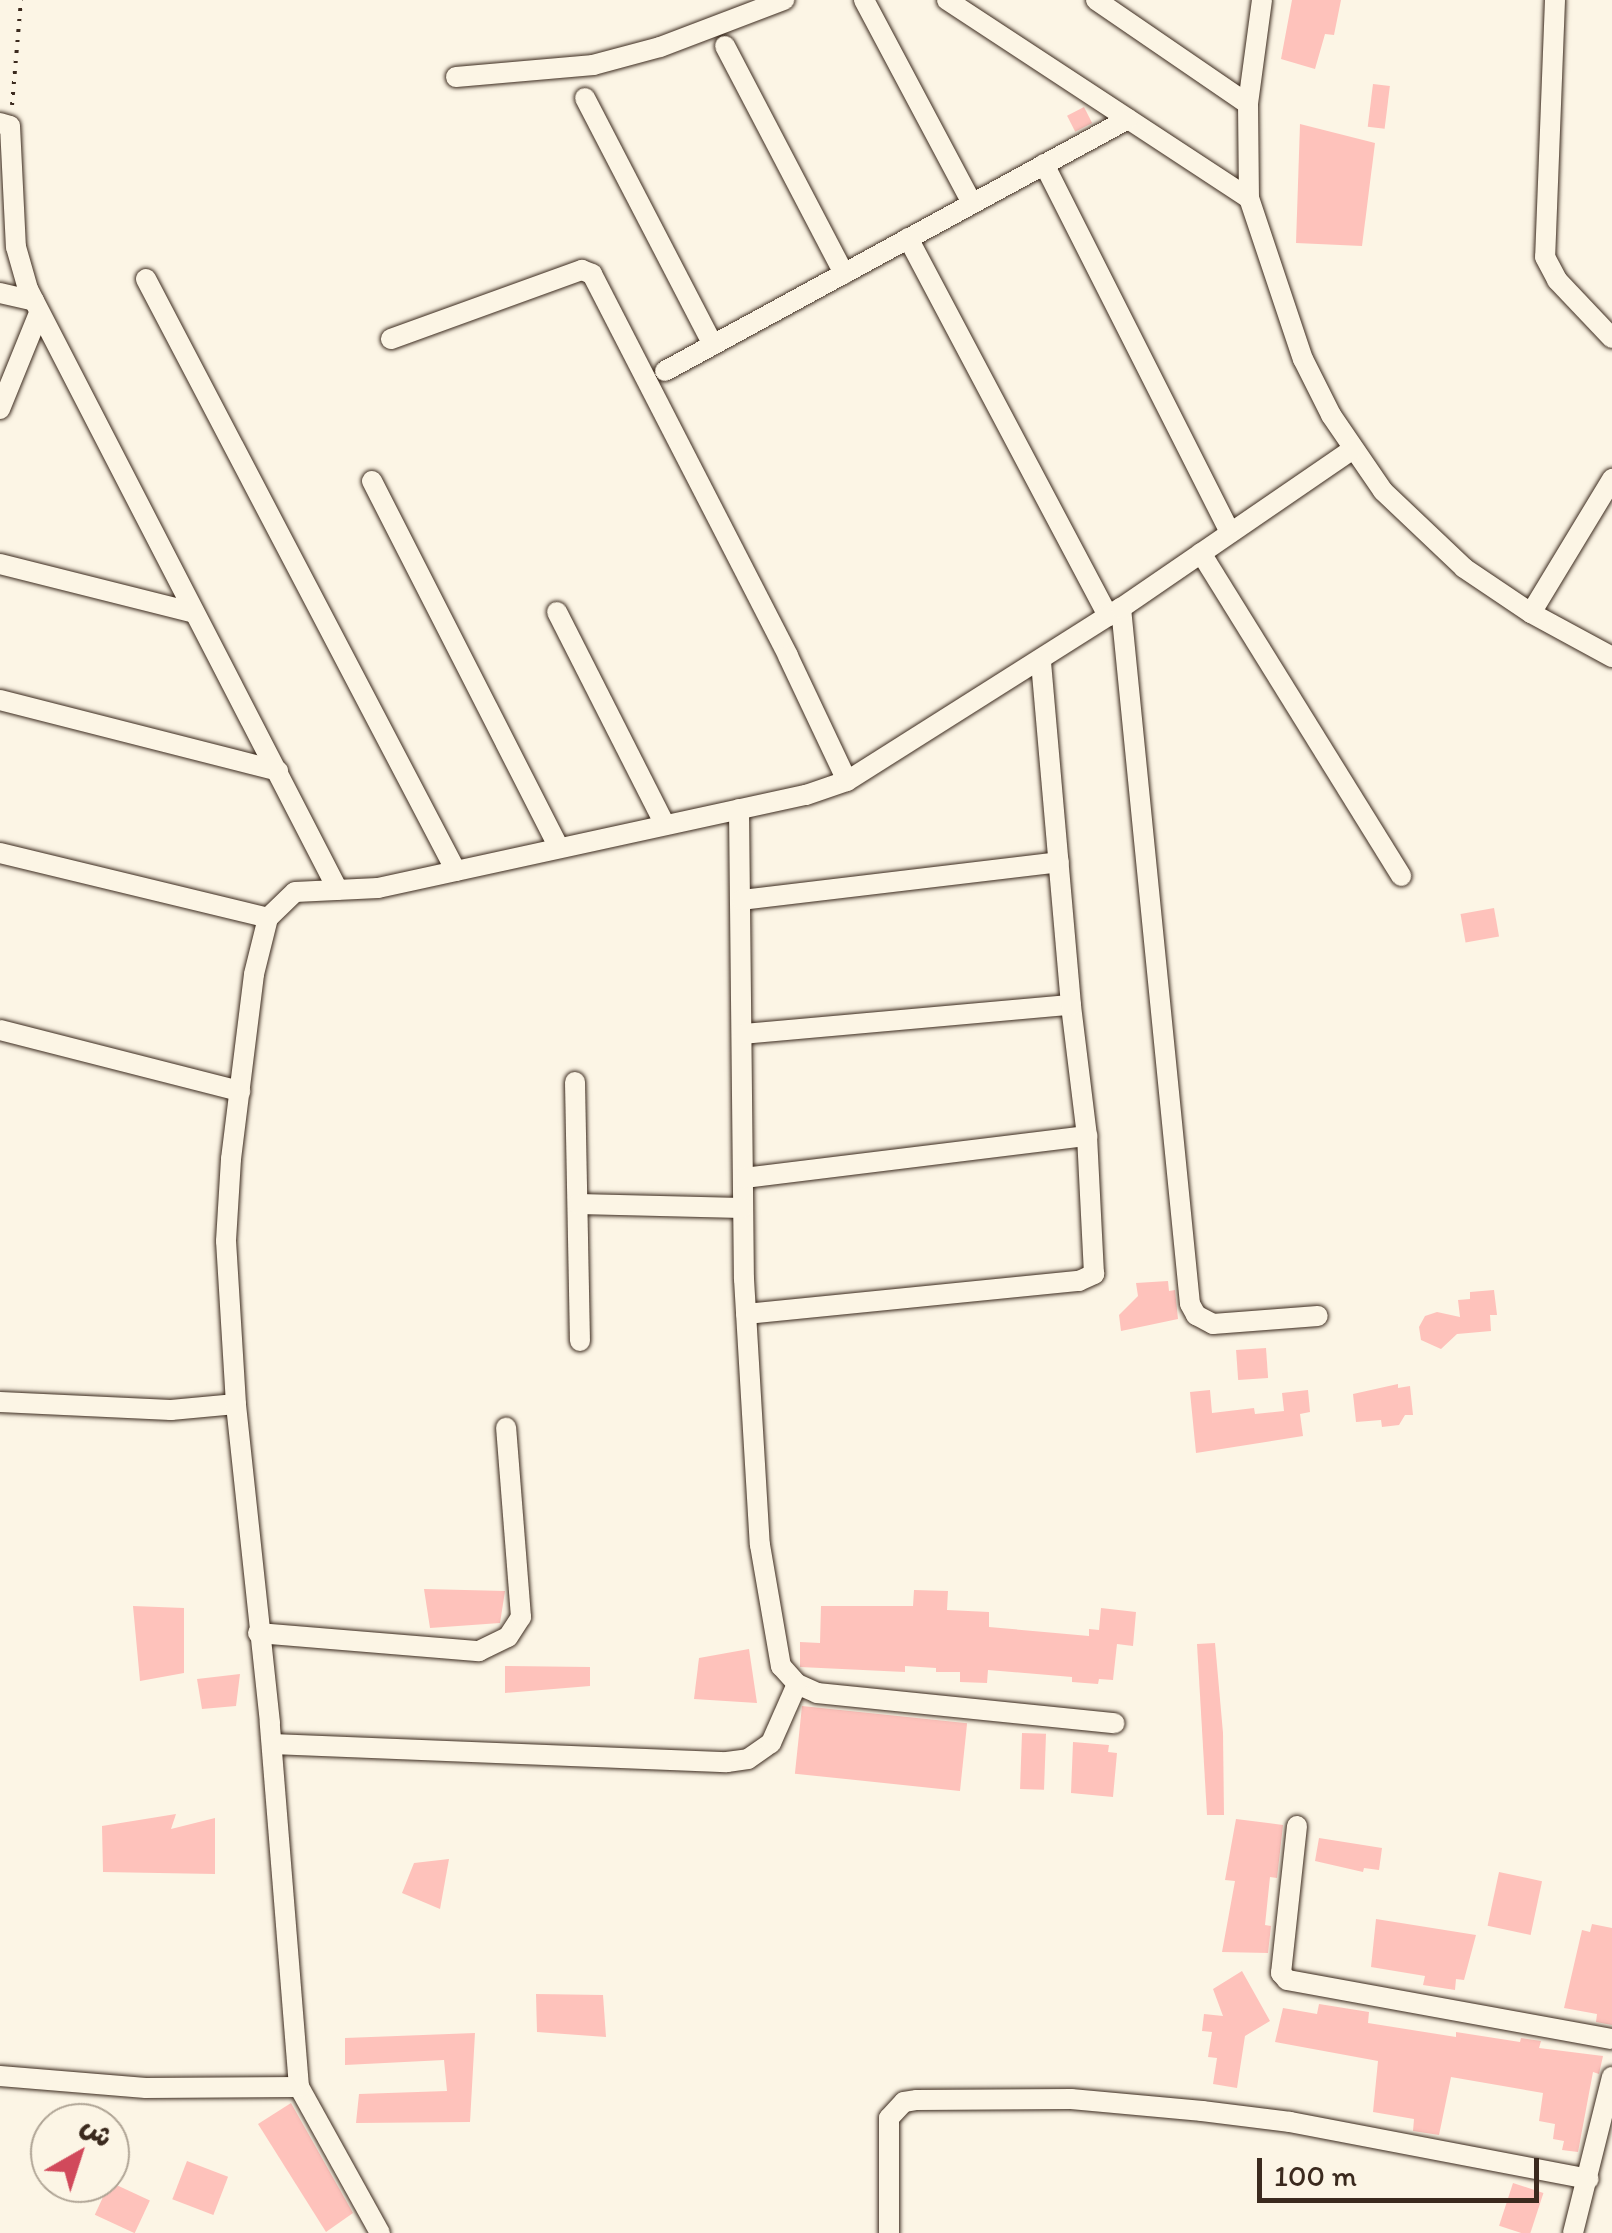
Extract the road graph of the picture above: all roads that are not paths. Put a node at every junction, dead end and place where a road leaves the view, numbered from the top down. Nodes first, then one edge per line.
1 (784, 0) edge
2 (864, 0) edge
3 (947, 0) edge
4 (989, 0) edge
5 (1096, 0) edge
6 (1262, 0) edge
7 (1555, 0) edge
8 (976, 19) junction
9 (726, 46) dead end
10 (456, 76) dead end
11 (585, 98) dead end
12 (1248, 104) junction
13 (1128, 119) junction
14 (5, 124) edge
15 (1044, 164) junction
16 (1249, 198) junction
17 (972, 204) junction
18 (908, 238) junction
19 (844, 274) junction
20 (146, 279) dead end
21 (0, 293) edge
22 (37, 307) junction
23 (1612, 338) edge
24 (391, 339) dead end
25 (714, 345) junction
26 (666, 371) dead end
27 (0, 409) edge
28 (1353, 449) junction
29 (1612, 480) edge
30 (372, 482) dead end
31 (1230, 533) junction
32 (1201, 553) junction
33 (0, 564) edge
34 (192, 612) junction
35 (558, 612) dead end
36 (1114, 612) junction
37 (1531, 614) junction
38 (1612, 657) edge
39 (1042, 658) junction
40 (0, 700) edge
41 (278, 770) junction
42 (846, 780) junction
43 (740, 810) junction
44 (664, 822) junction
45 (558, 846) junction
46 (0, 853) edge
47 (1058, 862) junction
48 (456, 871) junction
49 (1401, 876) dead end
50 (338, 890) junction
51 (742, 900) junction
52 (268, 918) junction
53 (1070, 1005) junction
54 (0, 1030) edge
55 (743, 1034) junction
56 (575, 1082) dead end
57 (240, 1091) junction
58 (1087, 1136) junction
59 (744, 1178) junction
60 (578, 1204) junction
61 (742, 1208) junction
62 (746, 1314) junction
63 (1318, 1316) dead end
64 (580, 1341) dead end
65 (0, 1402) edge
66 (236, 1404) junction
67 (506, 1428) dead end
68 (258, 1633) junction
69 (797, 1684) junction
70 (1114, 1724) dead end
71 (272, 1744) junction
72 (1297, 1826) dead end
73 (1612, 2039) edge
74 (0, 2076) edge
75 (1612, 2077) edge
76 (299, 2088) junction
77 (1606, 2139) edge
78 (1589, 2180) junction
79 (380, 2233) edge
80 (889, 2233) edge
81 (1573, 2233) edge

1 - 10 street
2 - 17 street
3 - 8 street
4 - 8 street
5 - 12 street
6 - 12 street
7 - 23 street
8 - 13 street
9 - 19 street
11 - 25 street
12 - 16 street
13 - 15 street
13 - 16 street
14 - 22 street
15 - 17 street
15 - 31 street
16 - 28 street
17 - 18 street
18 - 19 street
18 - 36 street
19 - 25 street
20 - 48 street
21 - 22 street
22 - 27 street
22 - 34 street
24 - 42 street
25 - 26 street
28 - 31 street
28 - 37 street
29 - 37 street
30 - 45 street
31 - 32 street
32 - 36 street
32 - 49 street
33 - 34 street
34 - 41 street
35 - 44 street
36 - 39 street
36 - 63 street
37 - 38 street
39 - 42 street
39 - 47 street
40 - 41 street
41 - 50 street
42 - 43 street
43 - 44 street
43 - 51 street
44 - 45 street
45 - 48 street
46 - 52 street
47 - 51 street
47 - 53 street
48 - 50 street
50 - 52 street
51 - 55 street
52 - 57 street
53 - 55 street
53 - 58 street
54 - 57 street
55 - 59 street
56 - 60 street
57 - 66 street
58 - 59 street
58 - 62 street
59 - 61 street
60 - 61 street
60 - 64 street
61 - 62 street
62 - 69 street
65 - 66 street
66 - 68 street
67 - 68 street
68 - 71 street
69 - 70 street
69 - 71 street
71 - 76 street
72 - 73 street
74 - 76 street
75 - 77 street
76 - 79 street
77 - 78 street
78 - 80 street
78 - 81 street

